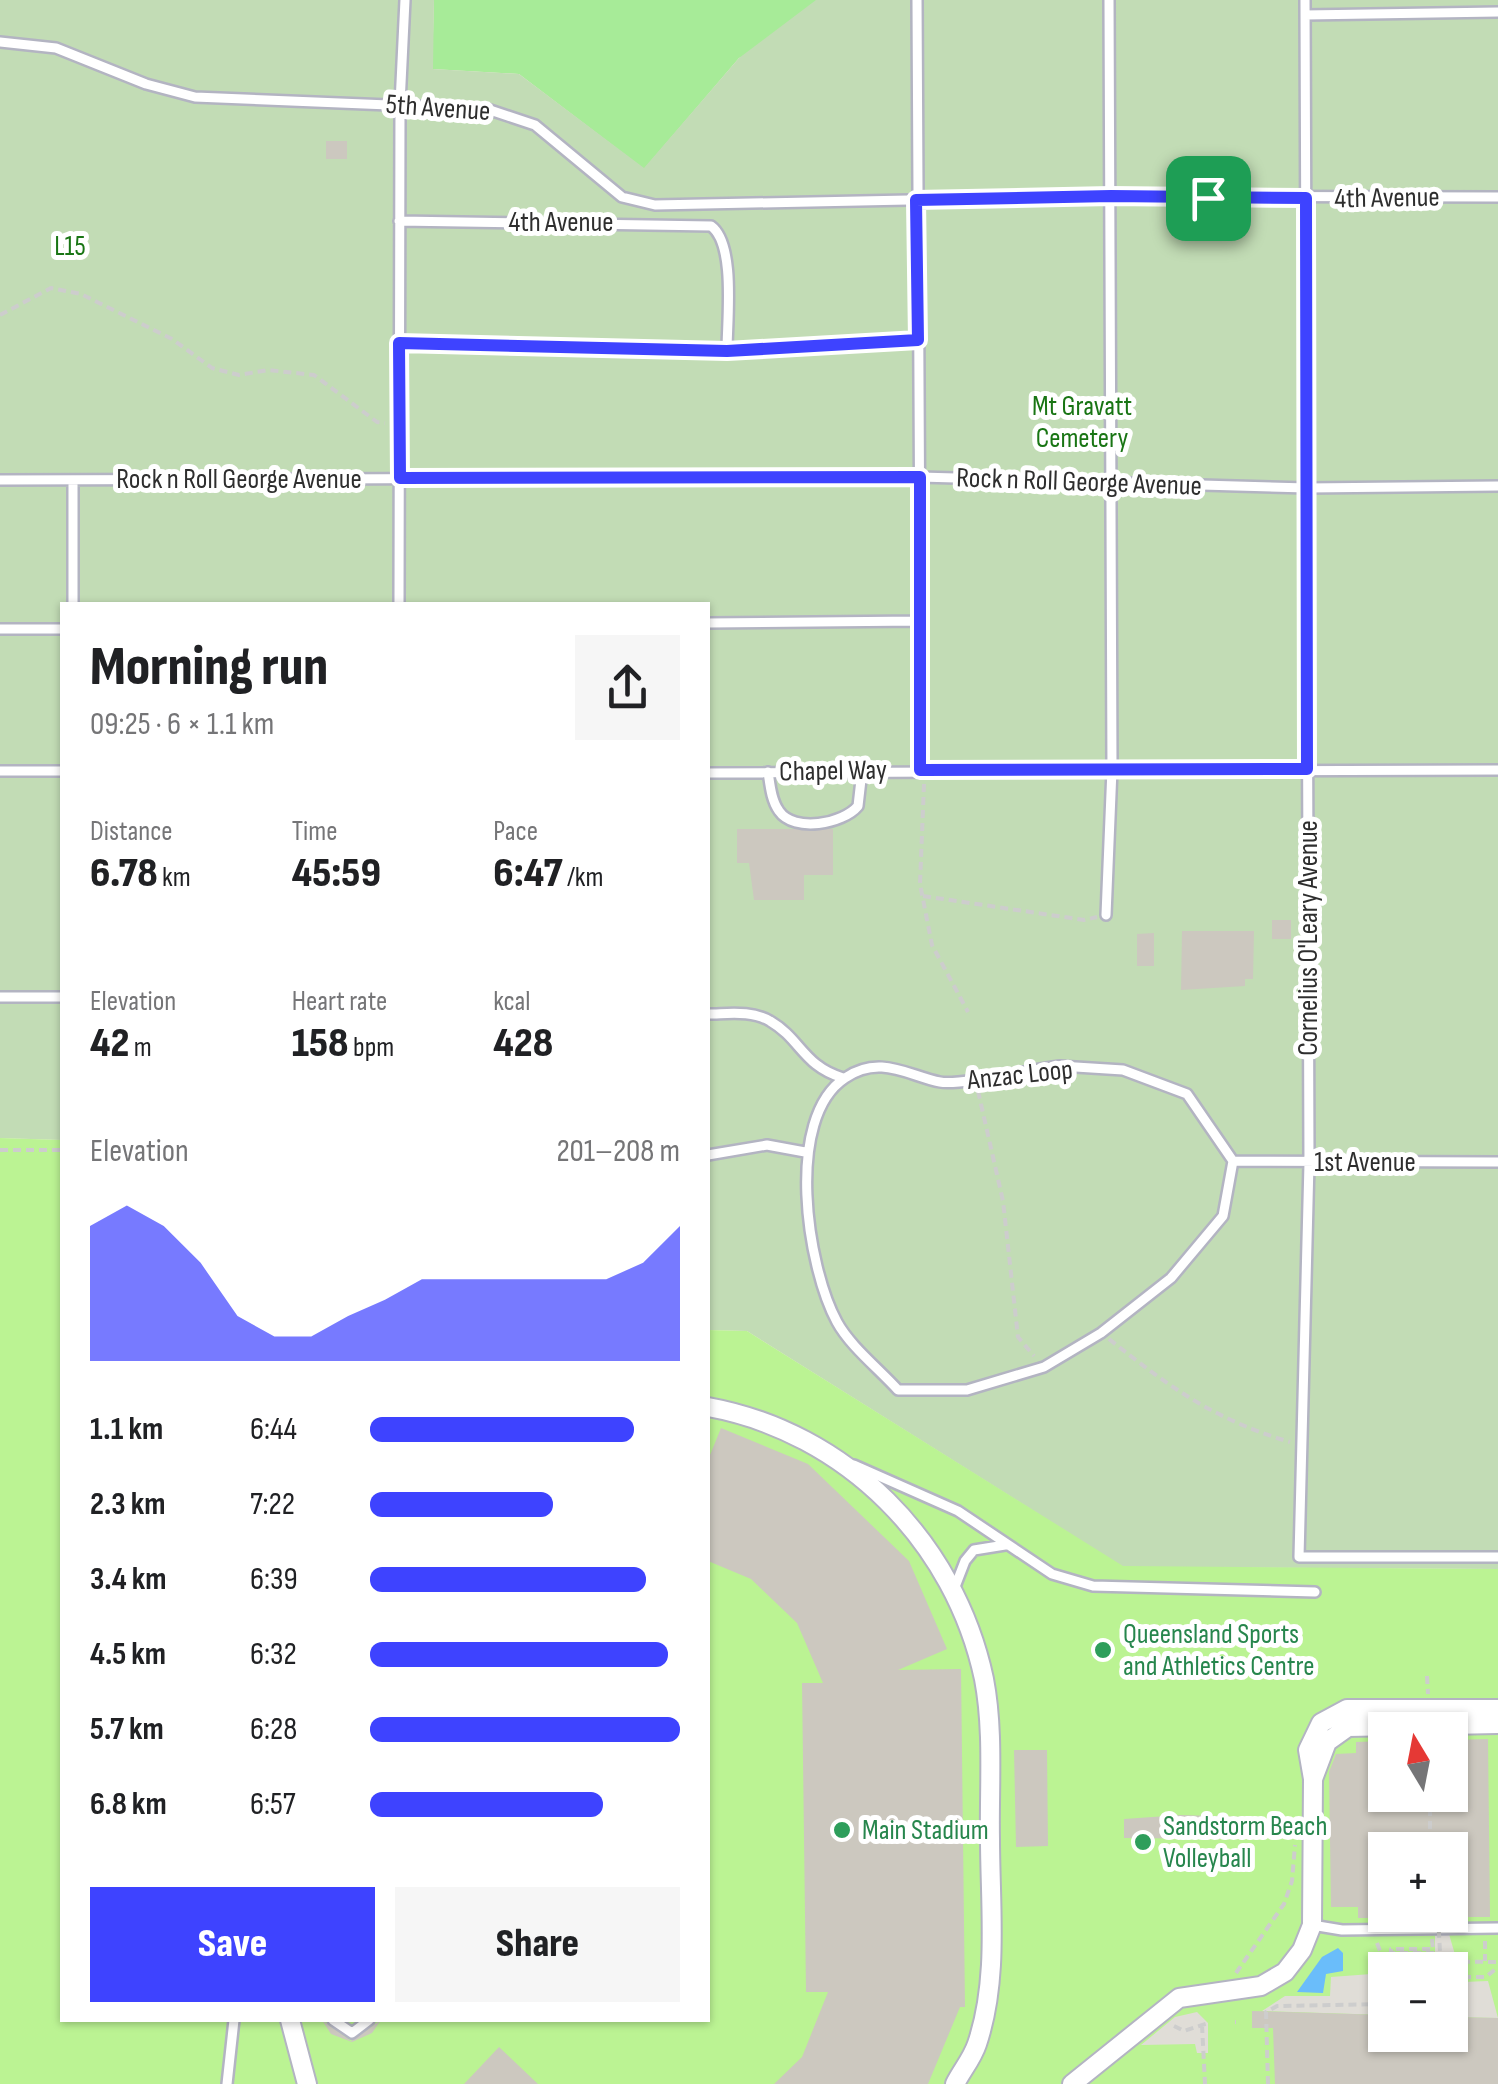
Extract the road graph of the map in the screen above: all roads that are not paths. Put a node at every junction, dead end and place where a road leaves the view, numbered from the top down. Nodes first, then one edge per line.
1 (405, 0) edge
2 (917, 0) edge
3 (1110, 0) edge
4 (1305, 0) edge
5 (1498, 12) edge
6 (1305, 15) junction
7 (0, 42) edge
8 (400, 104) junction
9 (1111, 196) junction
10 (1498, 196) edge
11 (1306, 198) junction
12 (916, 200) junction
13 (399, 221) junction
14 (918, 340) junction
15 (399, 343) junction
16 (727, 351) junction
17 (920, 477) junction
18 (400, 478) junction
19 (0, 480) edge
20 (73, 481) junction
21 (1112, 485) junction
22 (1498, 486) edge
23 (1308, 488) junction
24 (73, 602) edge
25 (400, 602) edge
26 (919, 621) junction
27 (710, 623) edge
28 (0, 629) edge
29 (60, 629) edge
30 (1307, 769) junction
31 (920, 770) junction
32 (1112, 770) junction
33 (1498, 770) edge
34 (0, 771) edge
35 (862, 771) junction
36 (60, 772) edge
37 (768, 772) junction
38 (710, 773) edge
39 (1106, 915) road end
40 (0, 997) edge
41 (60, 997) edge
42 (710, 1014) edge
43 (843, 1078) junction
44 (805, 1152) junction
45 (710, 1155) edge
46 (1233, 1162) junction
47 (1498, 1162) edge
48 (1309, 1163) junction
49 (710, 1409) edge
50 (829, 1454) junction
51 (1008, 1546) junction
52 (1498, 1557) edge
53 (954, 1592) junction
54 (1315, 1592) dead end
55 (1498, 1709) edge
56 (1373, 1712) edge
57 (1468, 1716) edge
58 (1468, 1722) edge
59 (1498, 1724) edge
60 (1312, 1924) junction
61 (1498, 1928) edge
62 (234, 2022) edge
63 (291, 2022) edge
64 (336, 2022) edge
65 (367, 2022) edge
66 (970, 2062) junction
67 (227, 2084) edge
68 (308, 2084) edge
69 (955, 2084) edge
70 (966, 2084) edge
71 (1072, 2084) edge

1 - 8 lane
2 - 12 lane
3 - 9 lane
4 - 6 lane, Cornelius O'Leary Avenue
5 - 6 lane
6 - 11 lane, Cornelius O'Leary Avenue
7 - 8 lane, 5th Avenue
8 - 12 lane, 5th Avenue
8 - 13 lane
9 - 11 lane, 4th Avenue
9 - 12 lane, 4th Avenue
9 - 21 lane
10 - 11 lane, 4th Avenue
11 - 23 lane, Cornelius O'Leary Avenue
12 - 14 lane
13 - 15 lane
13 - 16 lane, 4th Avenue
14 - 16 lane
14 - 17 lane
15 - 16 lane
15 - 18 lane
17 - 18 lane, Rock n Roll George Avenue
17 - 21 lane, Rock n Roll George Avenue
17 - 26 lane
18 - 20 lane, Rock n Roll George Avenue
18 - 25 lane
19 - 20 lane, Rock n Roll George Avenue
20 - 24 lane
21 - 23 lane, Rock n Roll George Avenue
21 - 32 lane
22 - 23 lane, Rock n Roll George Avenue
23 - 30 lane, Cornelius O'Leary Avenue
26 - 27 lane
26 - 31 lane
28 - 29 lane
30 - 32 lane, Chapel Way
30 - 33 lane, Chapel Way
30 - 48 lane, Cornelius O'Leary Avenue
31 - 32 lane, Chapel Way
31 - 35 lane, Chapel Way
32 - 39 lane
34 - 36 lane
35 - 37 lane, Chapel Way
35 - 37 lane
37 - 38 lane, Chapel Way
40 - 41 lane
42 - 43 lane
43 - 44 lane
43 - 46 lane, Anzac Loop
44 - 45 lane
44 - 46 lane
46 - 48 lane, 1st Avenue
47 - 48 lane, 1st Avenue
48 - 52 lane, Cornelius O'Leary Avenue
49 - 50 street
50 - 51 lane
50 - 53 street
51 - 53 lane
51 - 54 lane
53 - 66 street
55 - 57 street
56 - 60 street
58 - 59 street
60 - 61 lane
60 - 71 street
62 - 67 lane
63 - 68 street
64 - 65 lane
66 - 69 street
66 - 70 street

